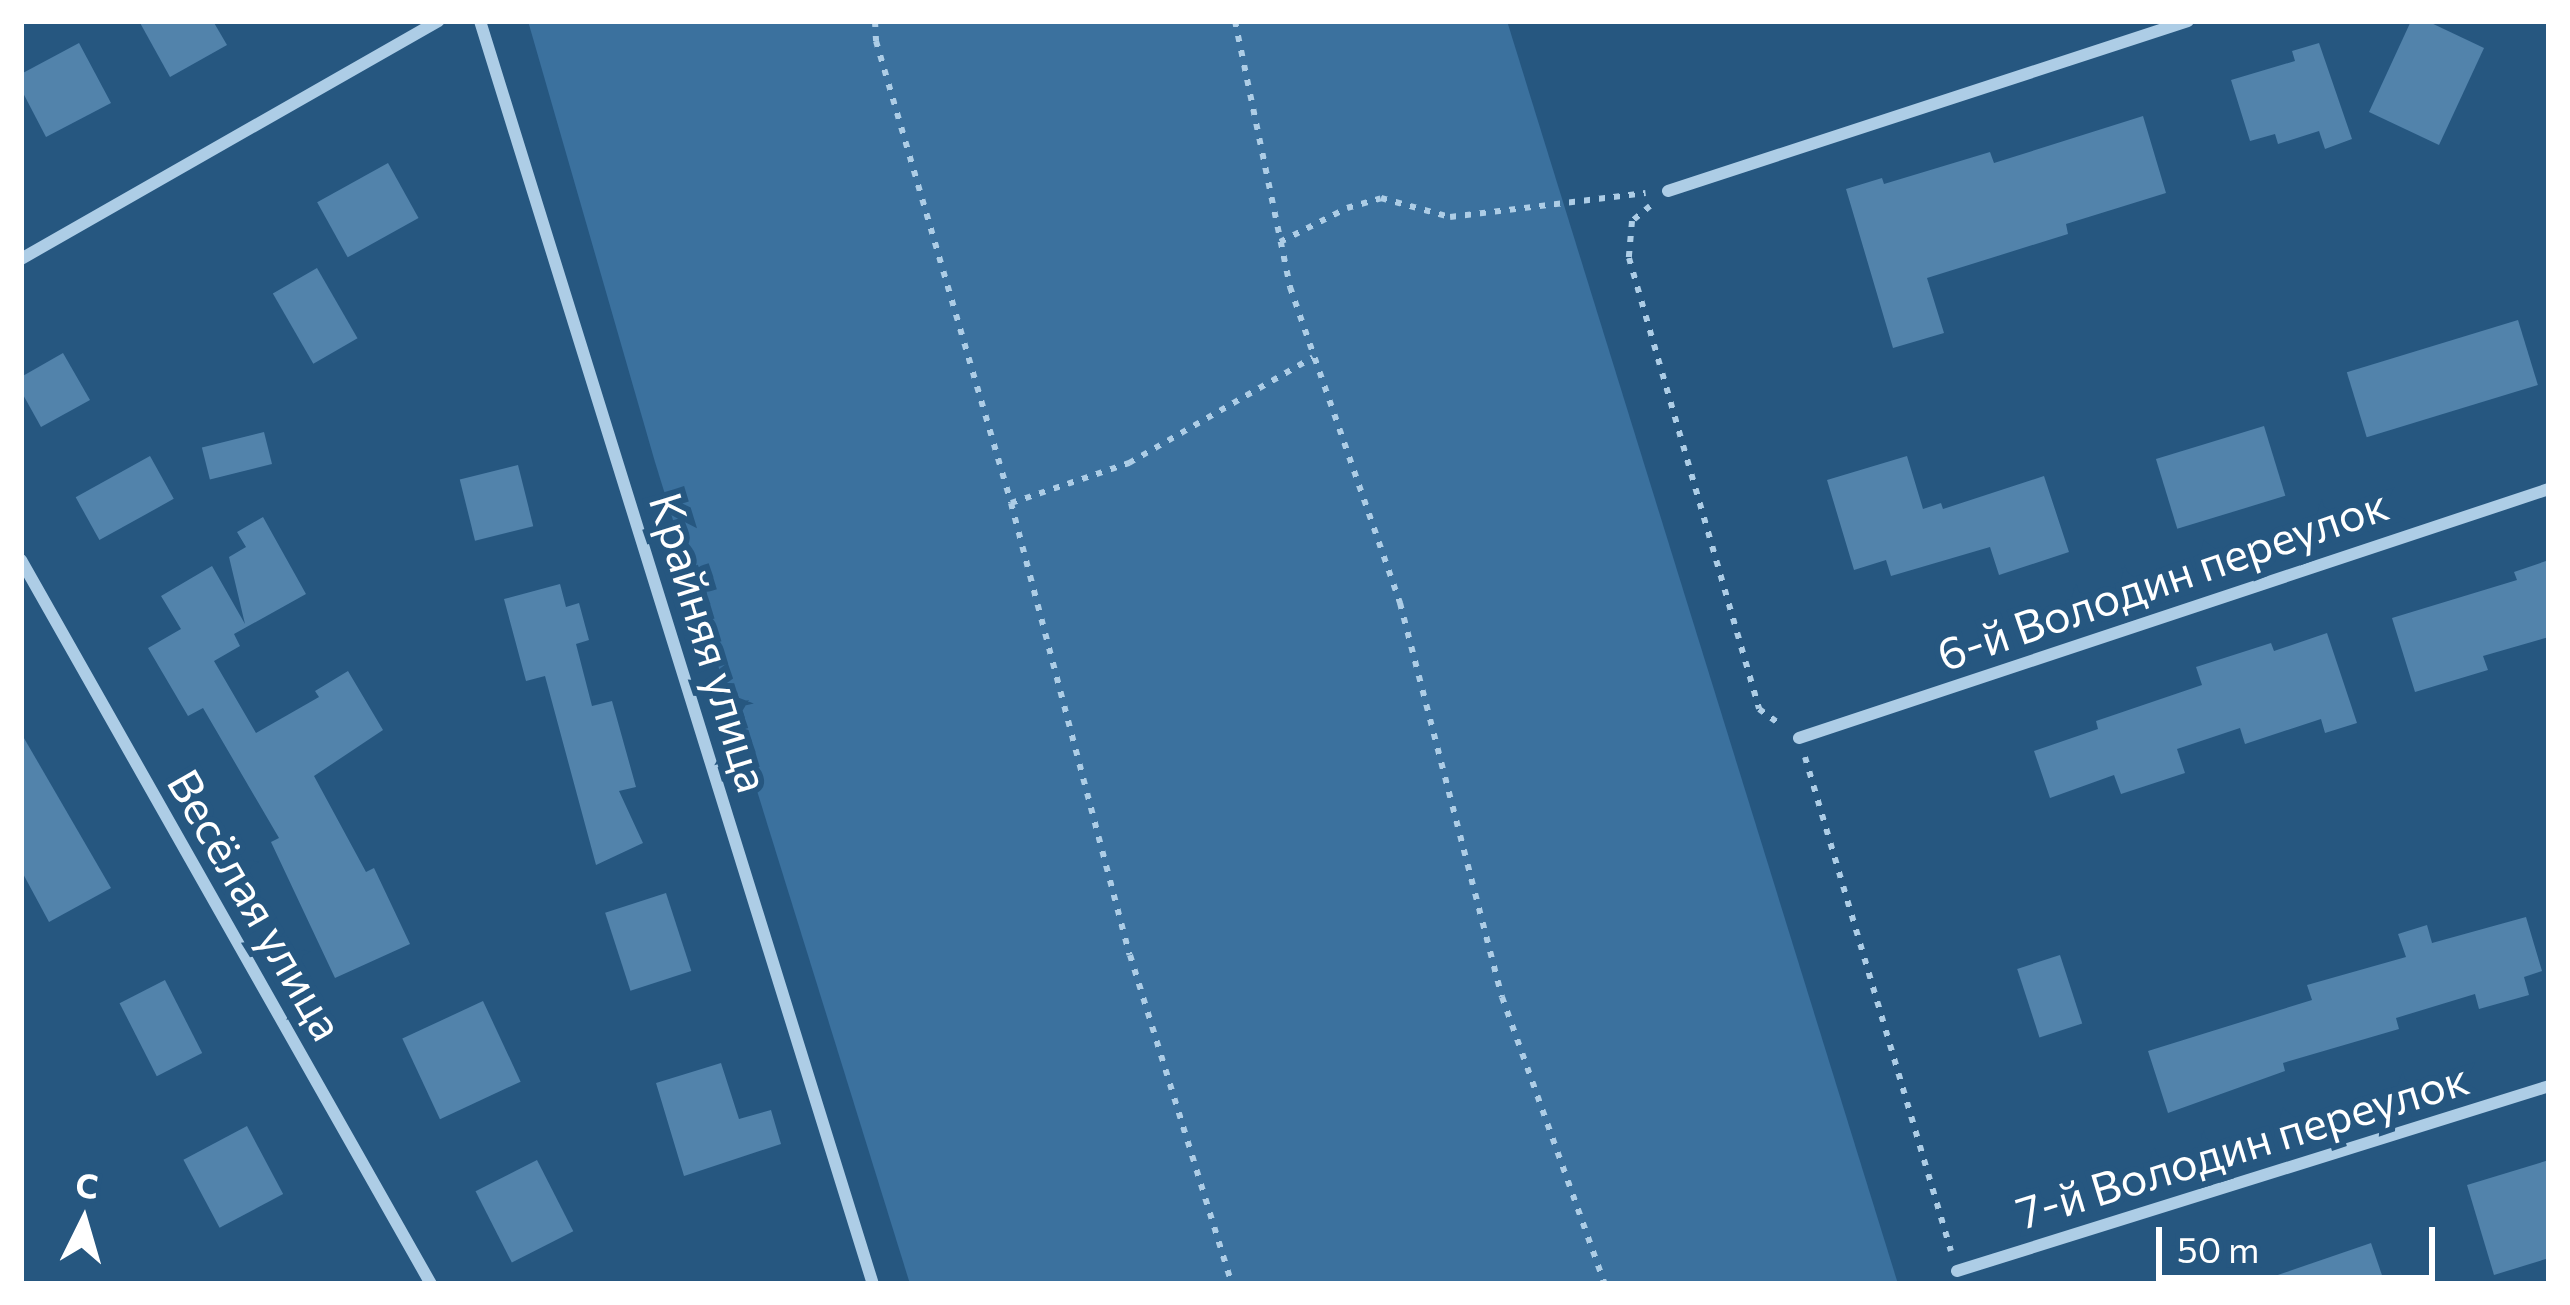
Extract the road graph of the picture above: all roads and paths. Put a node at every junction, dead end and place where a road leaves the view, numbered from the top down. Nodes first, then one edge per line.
1 (439, 21) edge
2 (480, 21) edge
3 (875, 21) edge
4 (1235, 21) edge
5 (2188, 21) edge
6 (1668, 191) joint
7 (1280, 242) junction
8 (21, 259) edge
9 (1313, 357) junction
10 (2549, 489) edge
11 (1011, 503) junction
12 (21, 560) edge
13 (1799, 737) dead end
14 (2549, 1086) edge
15 (1957, 1271) dead end
16 (431, 1284) edge
17 (873, 1284) edge
18 (1232, 1284) edge
19 (1605, 1284) edge

1 - 8 street
2 - 17 street, Крайняя улица
3 - 11 path
4 - 7 path
5 - 6 street
6 - 7 path
7 - 9 path
9 - 11 path
9 - 19 path
10 - 13 street, 6-й Володин переулок
11 - 18 path
12 - 16 street, Весёлая улица
14 - 15 street, 7-й Володин переулок

